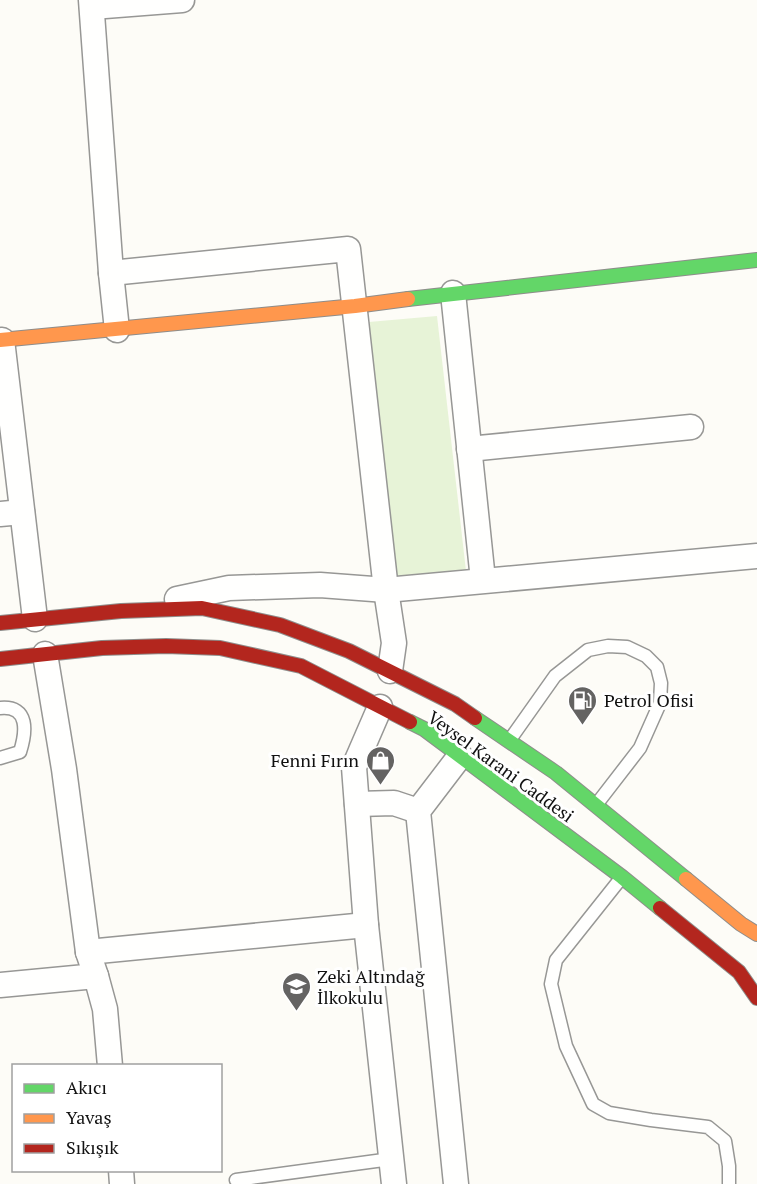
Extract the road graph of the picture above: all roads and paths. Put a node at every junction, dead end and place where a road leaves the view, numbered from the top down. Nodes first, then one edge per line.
1 (182, 0) edge
2 (92, 4) edge
3 (757, 260) edge
4 (111, 273) junction
5 (453, 293) junction
6 (355, 306) junction
7 (117, 330) junction
8 (1, 340) edge
9 (691, 427) dead end
10 (470, 449) junction
11 (11, 513) edge
12 (757, 556) edge
13 (483, 580) junction
14 (386, 590) junction
15 (121, 611) junction
16 (35, 619) junction
17 (0, 623) edge
18 (45, 654) junction
19 (0, 659) edge
20 (390, 671) junction
21 (380, 707) junction
22 (0, 708) edge
23 (509, 741) junction
24 (460, 756) junction
25 (0, 758) edge
26 (357, 804) junction
27 (596, 806) junction
28 (418, 811) junction
29 (622, 877) junction
30 (366, 926) junction
31 (757, 934) edge
32 (88, 952) junction
33 (96, 976) junction
34 (0, 985) edge
35 (757, 998) edge
36 (110, 1064) edge
37 (392, 1159) junction
38 (236, 1180) dead end
39 (394, 1184) edge
40 (456, 1184) edge
41 (729, 1184) edge

1 - 2 street
2 - 4 street
3 - 5 main road
4 - 6 street
4 - 7 street
5 - 6 main road
5 - 10 street
6 - 7 main road
6 - 14 street
7 - 8 main road
8 - 11 street
9 - 10 street
10 - 13 street
11 - 16 street
12 - 13 street
13 - 14 street
14 - 15 street
14 - 20 street
15 - 16 main road, Veysel Karani Caddesi
15 - 20 main road, Veysel Karani Caddesi
16 - 17 main road, Veysel Karani Caddesi
18 - 19 main road, Veysel Karani Caddesi
18 - 21 main road, Veysel Karani Caddesi
18 - 32 street
20 - 23 main road, Veysel Karani Caddesi
21 - 24 main road, Veysel Karani Caddesi
21 - 26 street
22 - 25 lane
23 - 27 main road, Veysel Karani Caddesi
23 - 27 lane
24 - 28 street
24 - 29 main road, Veysel Karani Caddesi
26 - 28 street
26 - 30 street
27 - 31 main road, Veysel Karani Caddesi
28 - 40 street
29 - 35 main road, Veysel Karani Caddesi
29 - 41 lane
30 - 32 street
30 - 37 street
32 - 33 street
33 - 34 street
33 - 36 street
37 - 38 lane
37 - 39 street

